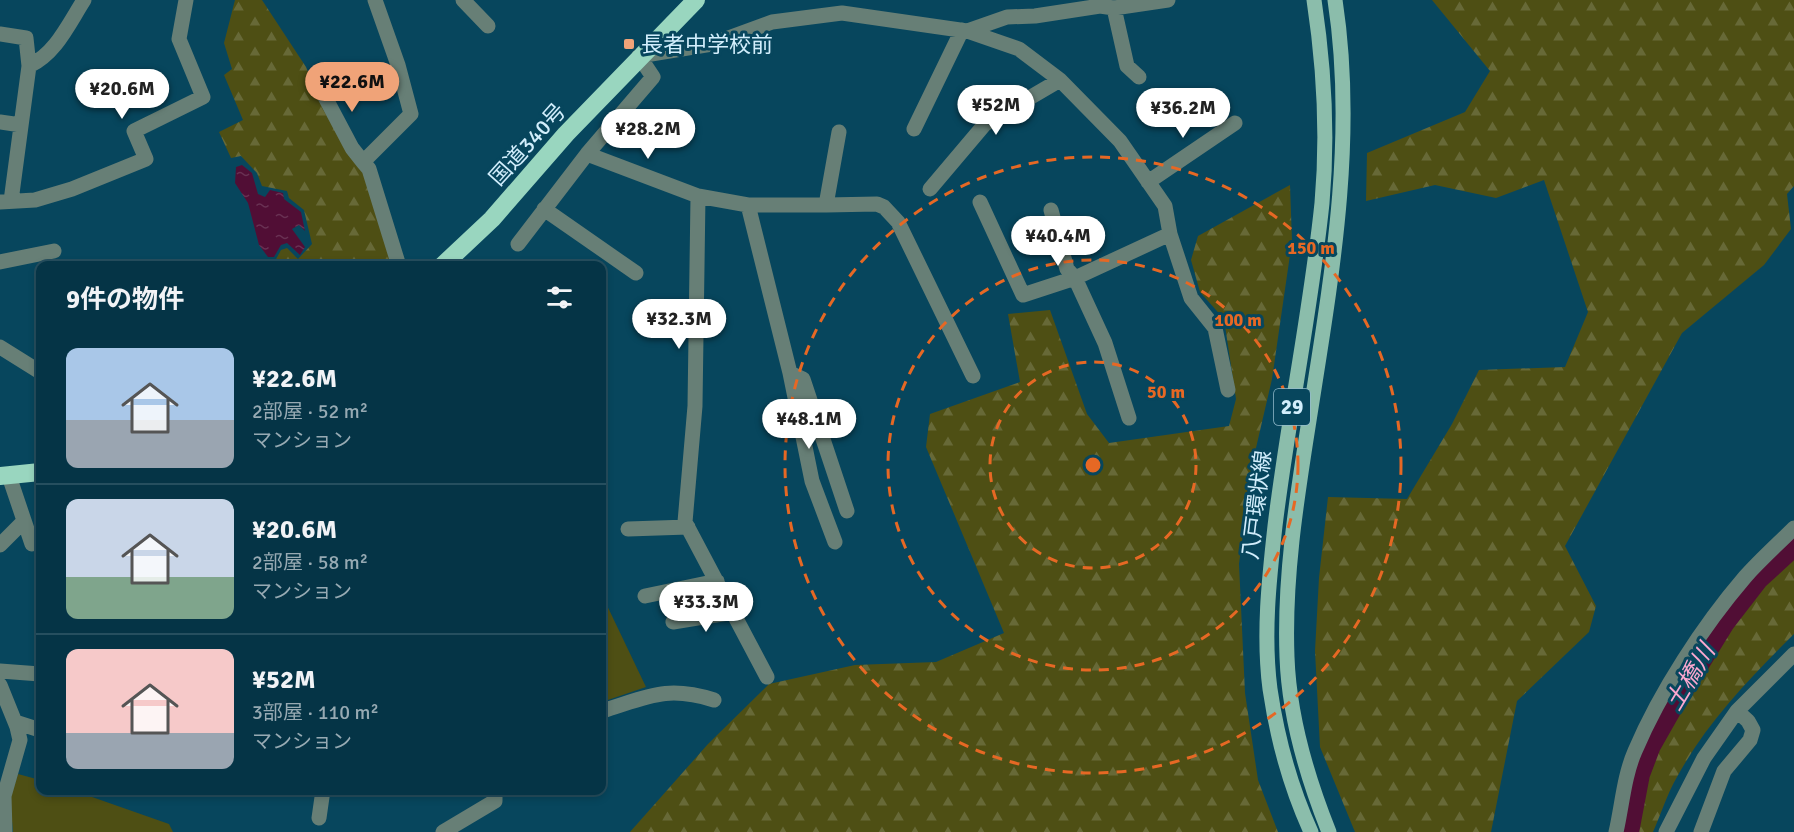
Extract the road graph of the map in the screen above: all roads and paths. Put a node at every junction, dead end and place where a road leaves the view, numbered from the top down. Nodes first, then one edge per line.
1 (84, 0) edge
2 (186, 0) edge
3 (463, 0) edge
4 (696, 0) edge
5 (1314, 0) edge
6 (1335, 0) edge
7 (1157, 1) edge
8 (378, 2) edge
9 (1114, 8) junction
10 (488, 26) dead end
11 (964, 31) junction
12 (0, 34) edge
13 (639, 56) junction
14 (29, 66) junction
15 (1139, 77) dead end
16 (316, 80) dead end
17 (1060, 80) junction
18 (0, 122) edge
19 (1235, 123) dead end
20 (21, 125) junction
21 (915, 129) dead end
22 (839, 132) dead end
23 (587, 154) junction
24 (363, 162) junction
25 (1148, 182) junction
26 (930, 189) dead end
27 (698, 196) junction
28 (5, 202) edge
29 (980, 202) dead end
30 (748, 205) junction
31 (825, 205) junction
32 (544, 209) junction
33 (1052, 210) dead end
34 (1170, 234) junction
35 (518, 244) dead end
36 (54, 251) dead end
37 (397, 261) edge
38 (447, 261) edge
39 (0, 262) edge
40 (636, 273) dead end
41 (1075, 279) junction
42 (0, 347) edge
43 (36, 370) edge
44 (790, 373) junction
45 (973, 376) dead end
46 (1228, 390) dead end
47 (1129, 418) dead end
48 (36, 472) edge
49 (4, 476) edge
50 (847, 511) dead end
51 (24, 521) junction
52 (688, 527) junction
53 (1794, 528) edge
54 (628, 529) dead end
55 (835, 542) dead end
56 (32, 544) dead end
57 (0, 545) edge
58 (717, 581) junction
59 (645, 596) dead end
60 (734, 612) junction
61 (673, 621) dead end
62 (1794, 654) edge
63 (0, 671) edge
64 (36, 674) edge
65 (767, 677) dead end
66 (0, 685) edge
67 (714, 700) dead end
68 (606, 710) edge
69 (1737, 711) junction
70 (15, 722) junction
71 (36, 729) edge
72 (322, 795) edge
73 (495, 795) edge
74 (319, 818) dead end
75 (5, 832) edge
76 (443, 832) edge
77 (1311, 832) edge
78 (1329, 832) edge
79 (1616, 832) edge
80 (1666, 832) edge
81 (1701, 832) edge

1 - 14 street
2 - 28 street
3 - 10 street
4 - 13 highway, 国道340号
5 - 77 main road, 八戸環状線 / 29
6 - 78 main road, 八戸環状線 / 29
7 - 9 street
8 - 24 street
9 - 11 street
9 - 15 street
11 - 13 street
11 - 17 street
11 - 21 street
12 - 14 street
13 - 23 street
13 - 38 highway, 国道340号
14 - 20 street
16 - 24 street
17 - 25 street
17 - 26 street
18 - 20 street
19 - 25 street
20 - 28 street
22 - 31 street
23 - 27 street
23 - 32 street
24 - 37 street
25 - 34 street
27 - 30 street
27 - 52 street
29 - 41 street
30 - 31 street
30 - 44 street
31 - 45 street
32 - 35 street
32 - 40 street
33 - 41 street
34 - 41 street
34 - 46 street
36 - 39 street
41 - 47 street
42 - 43 street
44 - 50 street
44 - 55 street
48 - 49 highway
49 - 51 street
51 - 56 street
51 - 57 street
52 - 54 street
52 - 58 street
53 - 79 street
58 - 59 street
58 - 60 street
60 - 61 street
60 - 65 street
62 - 69 street
63 - 64 street
66 - 70 street
67 - 68 street
69 - 80 street
69 - 81 street
70 - 71 street
70 - 75 street
72 - 74 street
73 - 76 street

